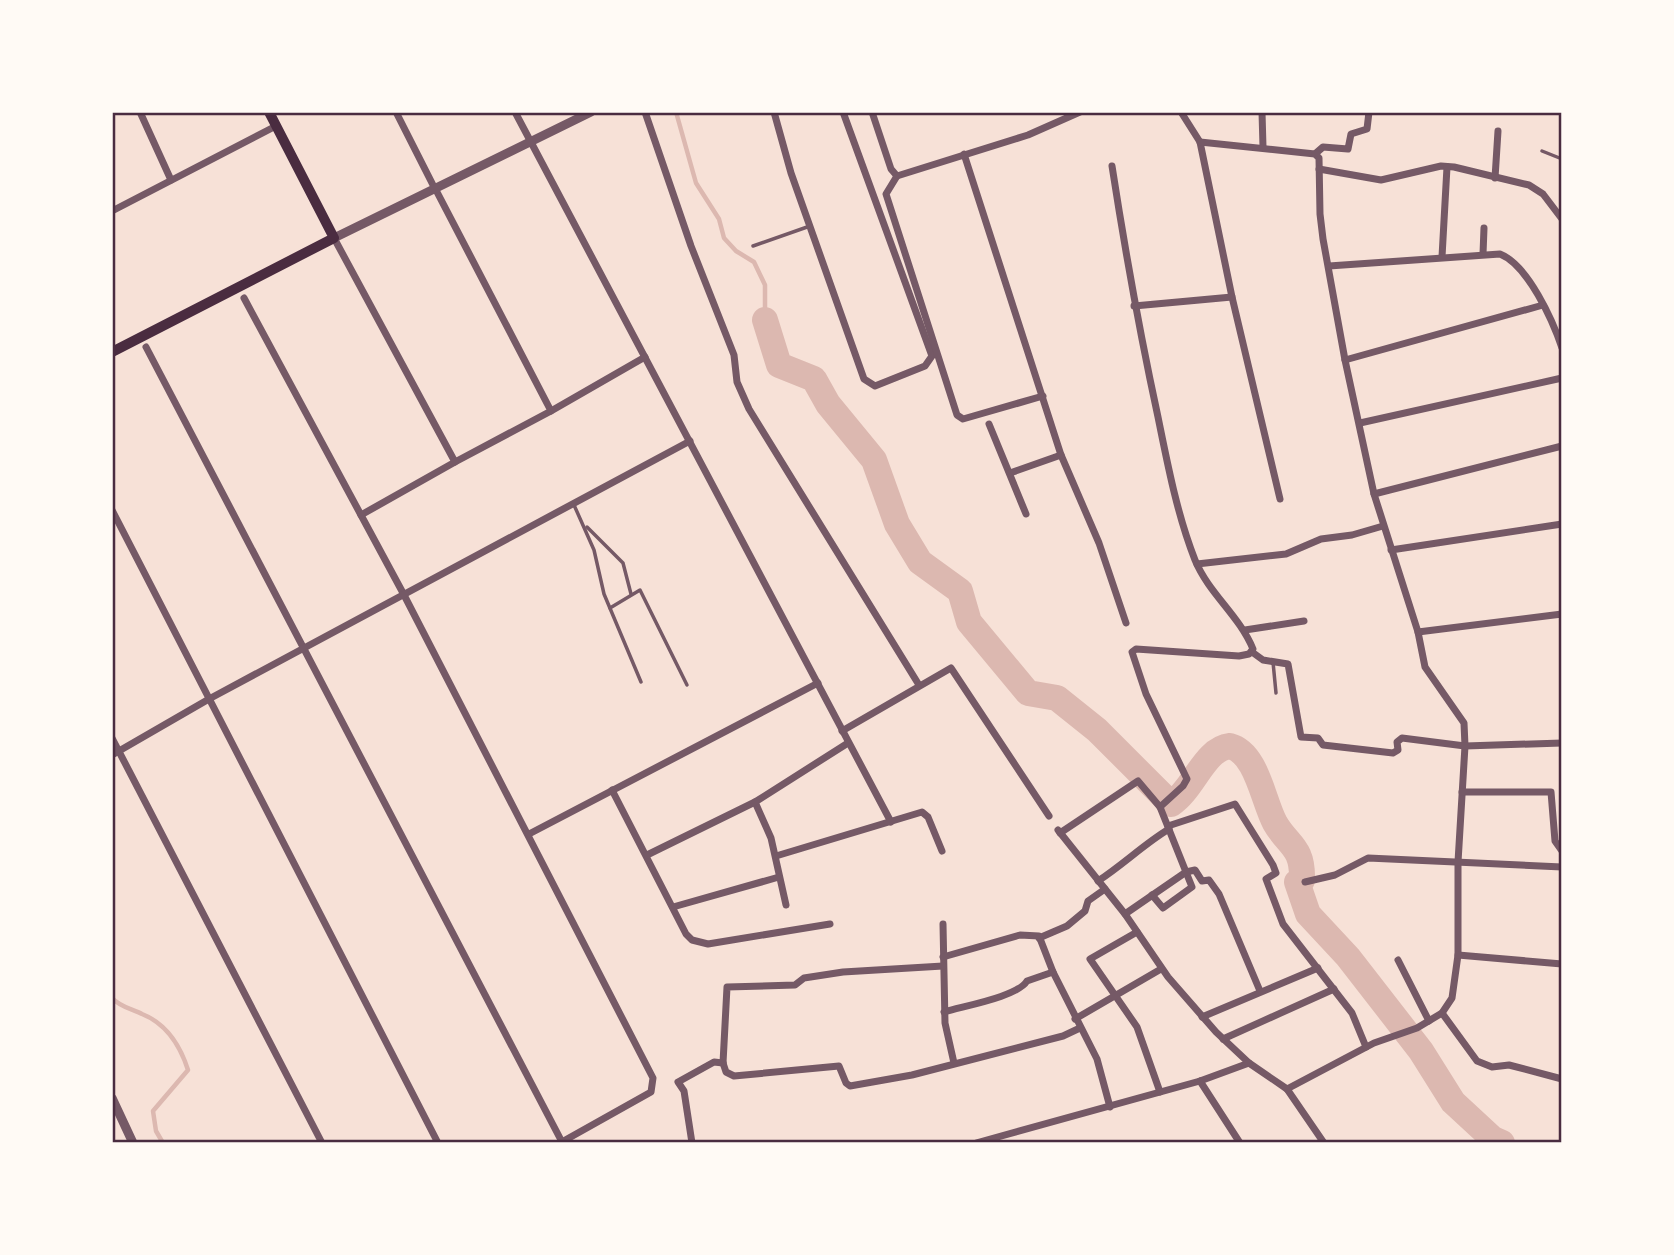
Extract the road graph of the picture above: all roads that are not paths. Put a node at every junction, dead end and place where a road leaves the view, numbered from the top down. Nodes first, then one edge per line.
1 (140, 112) edge
2 (269, 112) edge
3 (396, 112) edge
4 (515, 112) edge
5 (591, 112) edge
6 (645, 112) edge
7 (774, 112) edge
8 (843, 112) edge
9 (872, 112) edge
10 (1080, 112) edge
11 (1181, 112) edge
12 (1262, 112) edge
13 (1369, 112) edge
14 (276, 126) junction
15 (1498, 131) dead end
16 (531, 141) junction
17 (1200, 142) junction
18 (1263, 147) junction
19 (1542, 151) dead end
20 (964, 154) junction
21 (1315, 154) junction
22 (1562, 159) edge
23 (1112, 166) dead end
24 (1447, 167) junction
25 (1319, 169) junction
26 (897, 176) junction
27 (1495, 178) junction
28 (171, 180) junction
29 (436, 191) junction
30 (112, 211) edge
31 (1562, 219) edge
32 (810, 226) junction
33 (1484, 228) dead end
34 (334, 238) junction
35 (753, 246) dead end
36 (1483, 254) junction
37 (1442, 257) junction
38 (1329, 266) junction
39 (1232, 297) junction
40 (244, 298) dead end
41 (1544, 305) junction
42 (1134, 306) junction
43 (146, 347) dead end
44 (1562, 348) edge
45 (112, 352) edge
46 (645, 357) junction
47 (1345, 360) junction
48 (1562, 378) edge
49 (1043, 396) junction
50 (551, 411) junction
51 (1360, 422) junction
52 (989, 424) dead end
53 (690, 441) junction
54 (1562, 446) edge
55 (1061, 455) junction
56 (455, 462) junction
57 (1010, 474) junction
58 (1374, 494) junction
59 (1280, 499) dead end
60 (573, 503) junction
61 (112, 510) edge
62 (1026, 514) dead end
63 (361, 515) junction
64 (1562, 524) edge
65 (585, 526) junction
66 (1383, 526) junction
67 (1391, 550) junction
68 (1197, 564) junction
69 (403, 593) junction
70 (631, 595) junction
71 (610, 608) junction
72 (1562, 614) edge
73 (1304, 621) dead end
74 (1126, 622) dead end
75 (1245, 630) junction
76 (1418, 632) junction
77 (304, 650) junction
78 (1252, 652) junction
79 (1273, 662) junction
80 (641, 682) dead end
81 (818, 683) junction
82 (687, 685) dead end
83 (919, 685) junction
84 (1276, 693) dead end
85 (209, 699) junction
86 (842, 731) junction
87 (112, 738) edge
88 (848, 743) junction
89 (1562, 743) edge
90 (1465, 746) junction
91 (115, 753) edge
92 (612, 790) junction
93 (1462, 792) junction
94 (755, 802) junction
95 (1162, 806) junction
96 (1049, 816) dead end
97 (891, 822) junction
98 (1169, 828) junction
99 (528, 834) junction
100 (1562, 850) edge
101 (942, 851) dead end
102 (647, 855) junction
103 (776, 856) junction
104 (1458, 862) junction
105 (1562, 867) edge
106 (1186, 872) junction
107 (779, 877) junction
108 (1098, 881) junction
109 (1305, 882) dead end
110 (1105, 889) junction
111 (1152, 895) junction
112 (786, 905) dead end
113 (673, 907) junction
114 (1125, 914) junction
115 (830, 924) dead end
116 (943, 924) dead end
117 (1137, 932) junction
118 (1040, 939) junction
119 (1458, 955) junction
120 (943, 957) junction
121 (1398, 960) dead end
122 (1562, 964) edge
123 (943, 966) junction
124 (1161, 968) junction
125 (1318, 968) junction
126 (1053, 972) junction
127 (1334, 989) junction
128 (1260, 991) junction
129 (1116, 995) junction
130 (944, 1012) junction
131 (1442, 1013) junction
132 (1202, 1017) junction
133 (1075, 1019) junction
134 (1429, 1021) junction
135 (1080, 1028) junction
136 (1223, 1039) junction
137 (1366, 1047) junction
138 (723, 1063) junction
139 (954, 1063) junction
140 (1249, 1063) junction
141 (1562, 1079) edge
142 (1200, 1081) junction
143 (1287, 1089) junction
144 (1160, 1092) junction
145 (112, 1098) edge
146 (1110, 1107) junction
147 (561, 1142) edge
148 (133, 1143) edge
149 (323, 1143) edge
150 (438, 1143) edge
151 (692, 1143) edge
152 (976, 1143) edge
153 (1240, 1143) edge
154 (1324, 1143) edge

1 - 28 street
2 - 14 main road
3 - 29 street
4 - 16 street
5 - 16 street
6 - 83 street
7 - 32 street
8 - 32 street
9 - 26 street
10 - 20 street
11 - 17 street
12 - 18 street
13 - 21 street
14 - 28 street
14 - 34 main road
15 - 27 street
16 - 29 street
16 - 46 street
17 - 18 street
17 - 39 street
18 - 21 street
19 - 22 lane
20 - 26 street
20 - 49 street
21 - 25 street
23 - 42 street
24 - 25 street
24 - 27 street
24 - 37 street
25 - 38 street
26 - 49 street
27 - 31 street
28 - 30 street
29 - 34 street
29 - 50 street
32 - 35 lane
33 - 36 street
34 - 45 main road
34 - 56 street
36 - 37 street
36 - 41 street
37 - 38 street
38 - 47 street
39 - 42 street
39 - 59 street
40 - 63 street
41 - 44 street
41 - 47 street
42 - 68 street
43 - 77 street
46 - 50 street
46 - 53 street
47 - 51 street
48 - 51 street
49 - 55 street
50 - 56 street
51 - 58 street
52 - 57 street
53 - 60 street
53 - 81 street
54 - 58 street
55 - 57 street
55 - 74 street
56 - 63 street
57 - 62 street
58 - 66 street
60 - 65 lane
60 - 69 street
61 - 85 street
63 - 69 street
64 - 67 street
65 - 70 lane
65 - 71 lane
66 - 67 street
66 - 68 street
67 - 76 street
68 - 75 street
69 - 77 street
69 - 99 street
70 - 71 lane
70 - 82 lane
71 - 80 lane
72 - 76 street
73 - 75 street
75 - 78 street
76 - 90 street
77 - 85 street
77 - 147 street
78 - 79 street
78 - 95 street
79 - 84 lane
79 - 90 street
81 - 86 street
81 - 92 street
83 - 86 street
83 - 96 street
85 - 91 street
85 - 150 street
86 - 88 street
87 - 91 street
88 - 94 street
88 - 97 street
89 - 90 street
90 - 93 street
91 - 149 street
92 - 99 street
92 - 102 street
93 - 100 street
93 - 104 street
94 - 102 street
94 - 103 street
95 - 98 street
95 - 108 street
97 - 101 street
97 - 103 street
98 - 106 street
98 - 108 street
98 - 125 street
99 - 147 street
102 - 113 street
103 - 107 street
104 - 105 street
104 - 109 street
104 - 119 street
106 - 111 street
106 - 111 street
106 - 128 street
107 - 112 street
107 - 113 street
108 - 110 street
110 - 114 street
110 - 118 street
111 - 114 street
113 - 115 street
114 - 117 street
116 - 120 street
117 - 124 street
117 - 129 street
118 - 120 street
118 - 126 street
119 - 122 street
119 - 131 street
120 - 123 street
121 - 134 street
123 - 130 street
123 - 138 street
124 - 129 street
124 - 132 street
125 - 127 street
125 - 128 street
126 - 130 street
126 - 133 street
127 - 136 street
127 - 137 street
128 - 132 street
129 - 133 street
129 - 144 street
130 - 139 street
131 - 134 street
131 - 141 street
132 - 136 street
133 - 135 street
134 - 137 street
135 - 139 street
135 - 146 street
136 - 140 street
137 - 143 street
138 - 139 street
138 - 151 street
140 - 142 street
140 - 143 street
142 - 144 street
142 - 153 street
143 - 154 street
144 - 146 street
145 - 148 street
146 - 152 street

